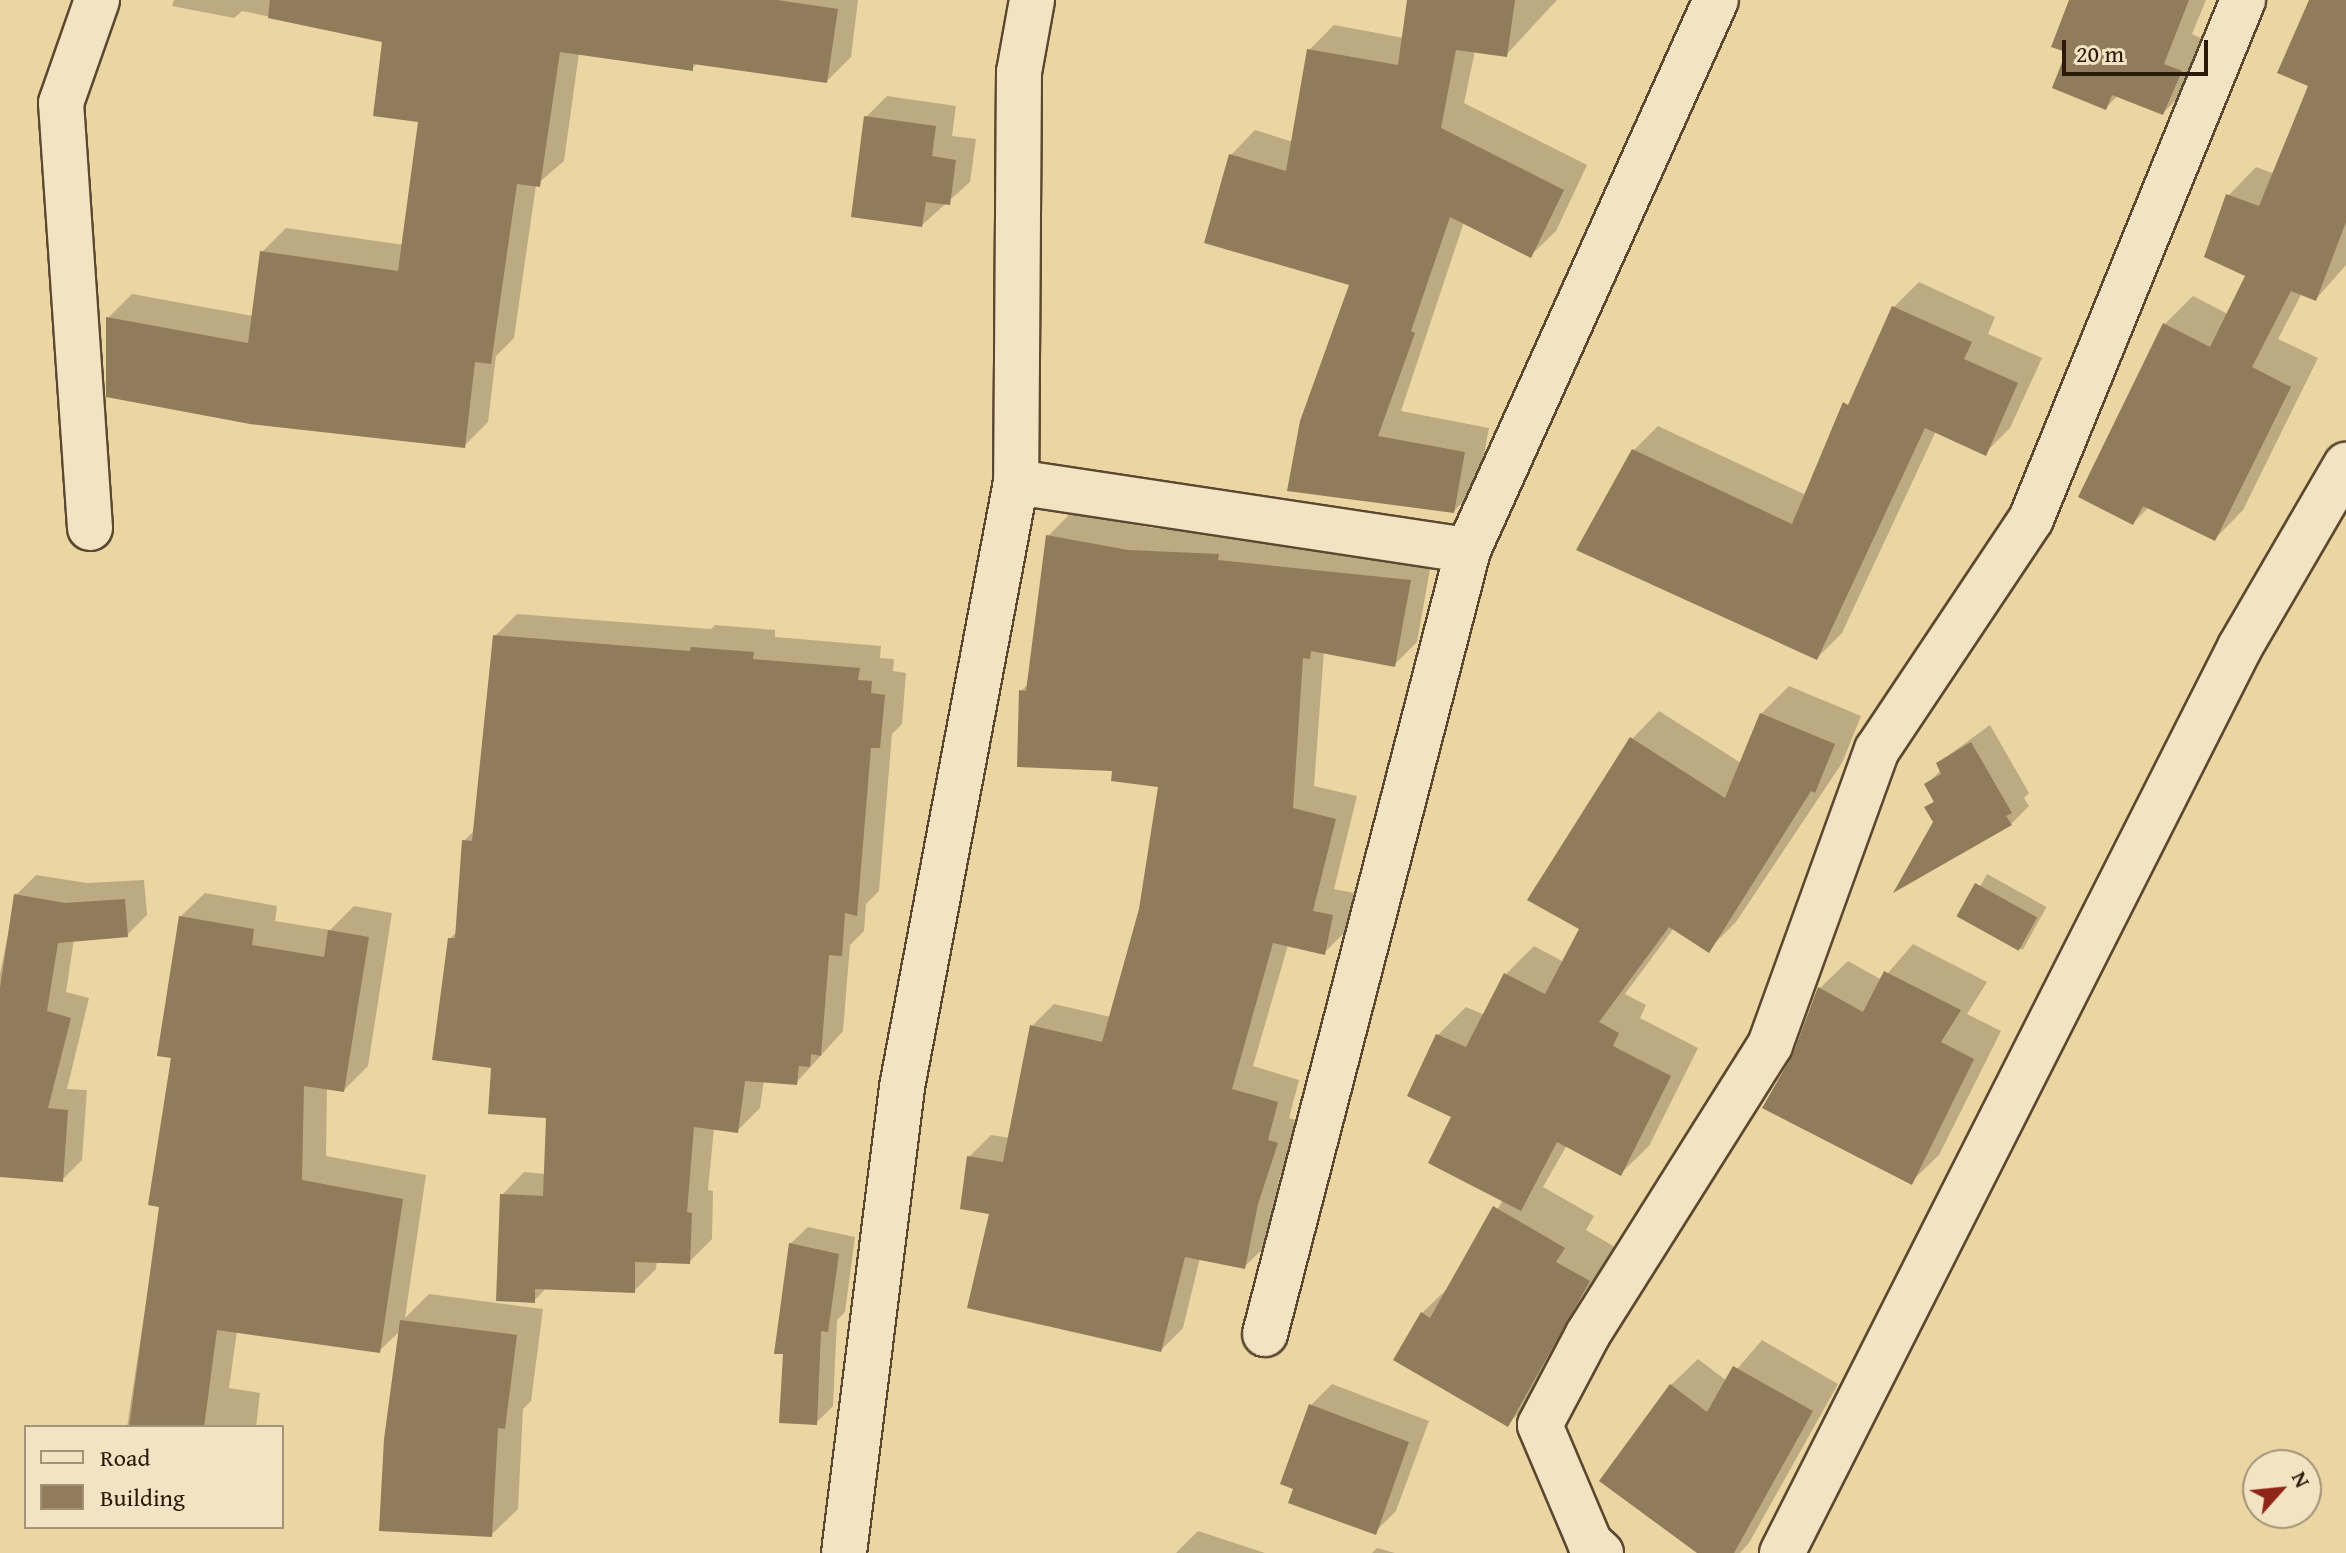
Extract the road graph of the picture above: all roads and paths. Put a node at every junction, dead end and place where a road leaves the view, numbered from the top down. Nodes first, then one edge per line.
1 (97, 0) edge
2 (1032, 0) edge
3 (1716, 0) edge
4 (2243, 0) edge
5 (2346, 465) edge
6 (1016, 482) junction
7 (90, 528) dead end
8 (1468, 550) junction
9 (1265, 1334) dead end
10 (844, 1553) edge
11 (1601, 1553) edge
12 (1782, 1553) edge

1 - 7 street
2 - 6 street
3 - 8 street
4 - 11 street
5 - 12 street
6 - 8 street
6 - 10 street
8 - 9 street

